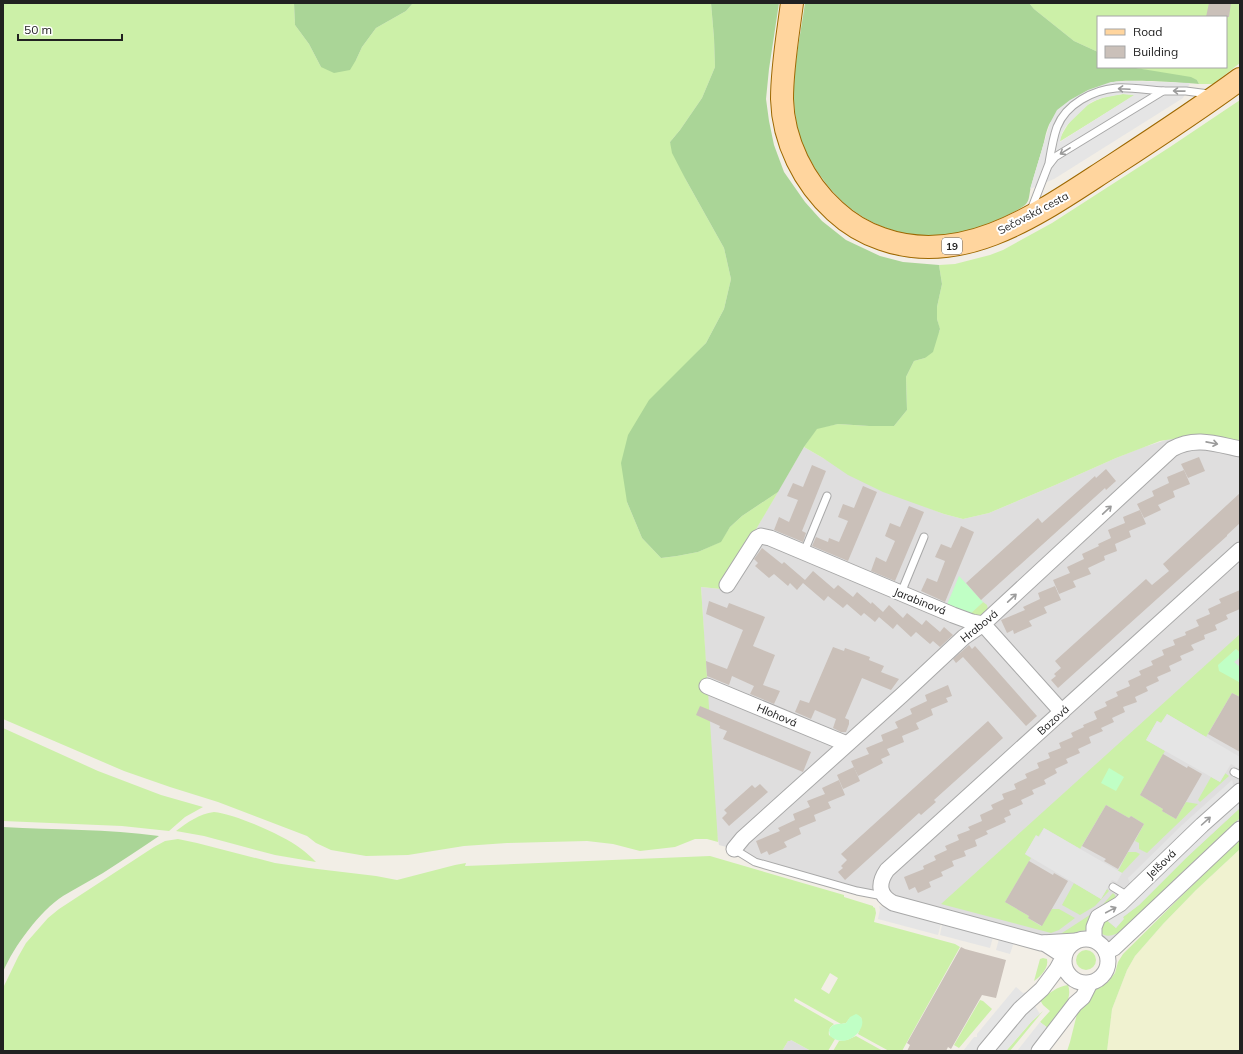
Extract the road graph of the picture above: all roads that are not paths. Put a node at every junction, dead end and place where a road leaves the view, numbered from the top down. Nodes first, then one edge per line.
1 (792, 3) edge
2 (1240, 79) edge
3 (1163, 91) junction
4 (1217, 96) junction
5 (1048, 166) junction
6 (1028, 218) junction
7 (1240, 449) edge
8 (827, 496) dead end
9 (924, 537) dead end
10 (1240, 550) edge
11 (804, 552) junction
12 (727, 585) dead end
13 (901, 593) junction
14 (983, 624) junction
15 (707, 686) dead end
16 (1062, 712) junction
17 (847, 744) junction
18 (1240, 791) edge
19 (1240, 829) edge
20 (734, 849) joint
21 (1113, 887) dead end
22 (884, 896) junction
23 (1128, 896) junction
24 (1094, 940) junction
25 (1076, 941) junction
26 (1044, 943) junction
27 (1106, 952) junction
28 (1064, 956) junction
29 (1079, 980) junction
30 (1042, 989) junction
31 (985, 1051) edge
32 (1039, 1051) edge

1 - 6 main road, Sečovská cesta / 19
2 - 4 main road, Sečovská cesta / 19
4 -> 3 lane
3 -> 5 lane
3 -> 5 lane
4 - 6 main road, Sečovská cesta / 19
5 - 6 lane
14 -> 7 street, Hrabová
8 - 11 lane
9 - 13 lane
10 - 16 street, Bazová
11 - 12 street, Jarabinová
11 - 13 street, Jarabinová
13 - 14 street, Jarabinová
14 - 16 street
14 - 17 street, Hrabová
15 - 17 street, Hlohová
16 - 22 street, Bazová
17 - 20 street, Hrabová
23 -> 18 street, Jelšová
19 - 27 street
20 - 22 lane
21 - 23 lane
22 - 26 street
24 -> 23 street, Jelšová
24 - 25 street
24 - 27 street
25 - 26 street
25 - 28 street
26 - 28 street
27 - 29 street
28 - 29 street
28 - 30 street
29 - 30 street
29 - 32 street
30 - 31 street

